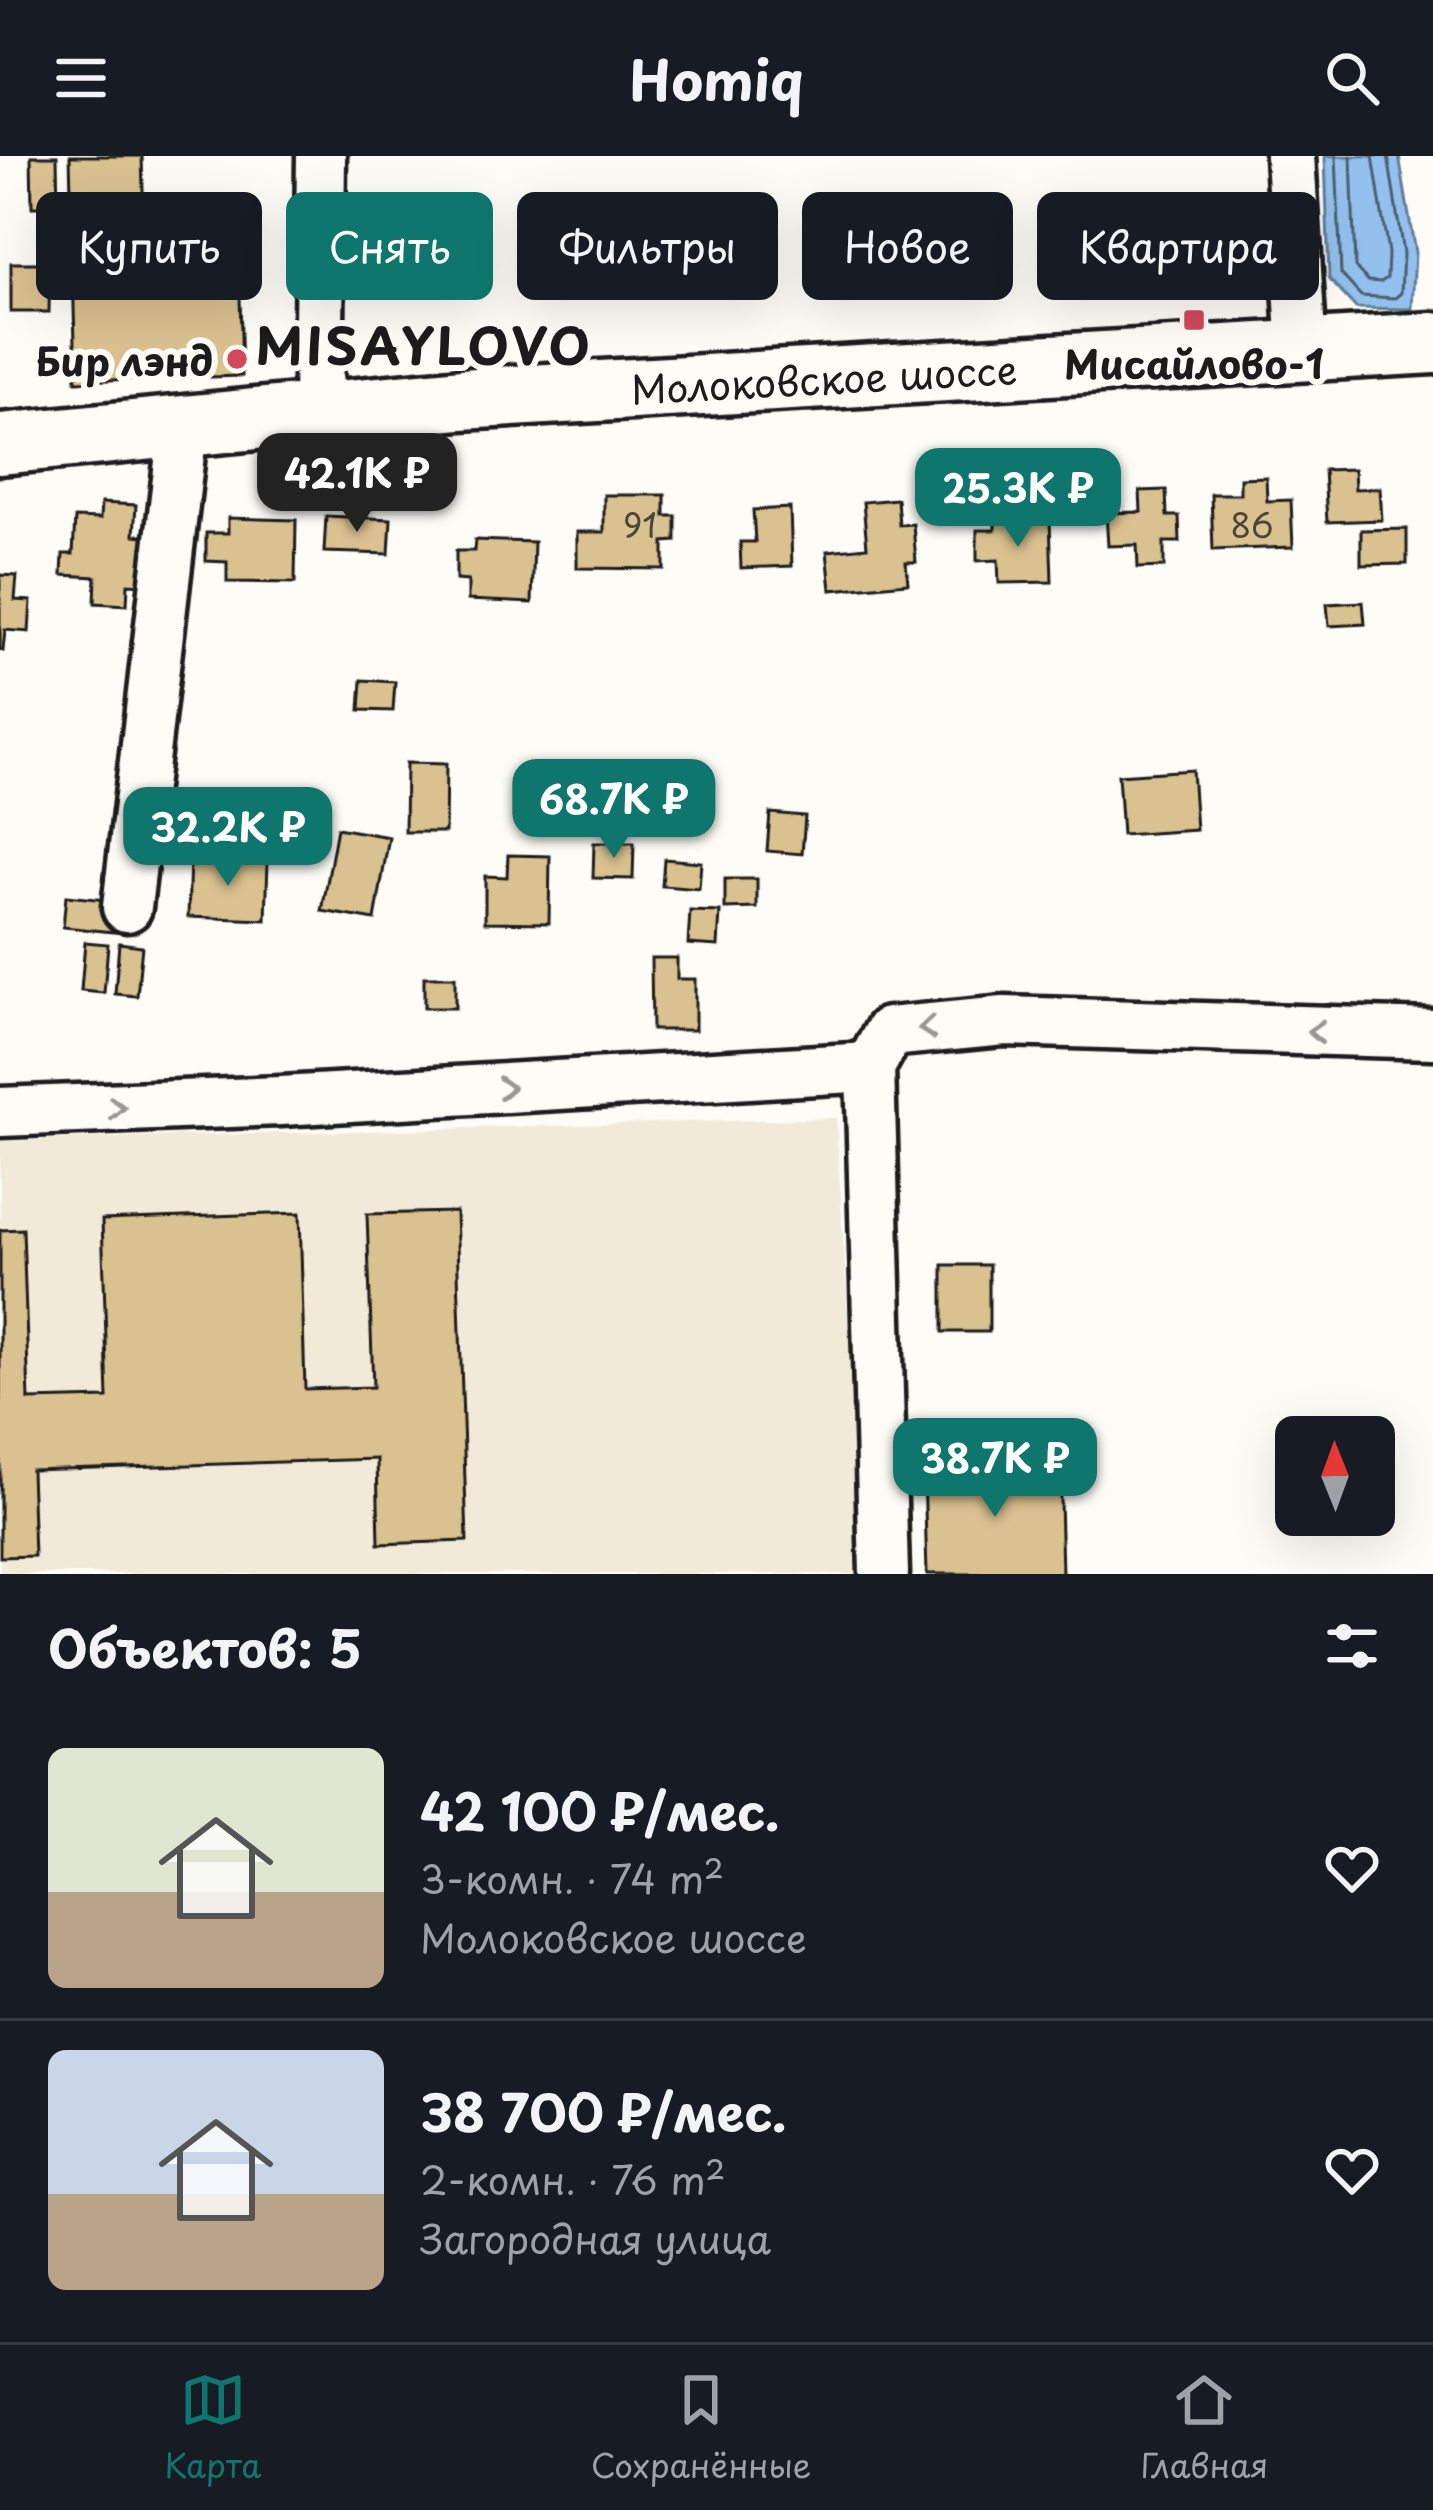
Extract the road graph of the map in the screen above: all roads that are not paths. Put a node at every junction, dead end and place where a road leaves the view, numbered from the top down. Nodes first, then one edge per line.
1 (321, 156) edge
2 (1291, 156) edge
3 (1433, 344) edge
4 (1302, 352) junction
5 (318, 413) junction
6 (183, 428) junction
7 (0, 444) edge
8 (127, 907) dead end
9 (1433, 1034) edge
10 (871, 1067) junction
11 (0, 1112) edge
12 (884, 1574) edge

1 - 5 street
2 - 4 street
3 - 4 main road, Молоковское шоссе
4 - 5 main road, Молоковское шоссе
5 - 6 main road, Молоковское шоссе
6 - 7 main road, Молоковское шоссе
6 - 8 street
9 -> 10 street
11 -> 10 street
10 - 12 street

